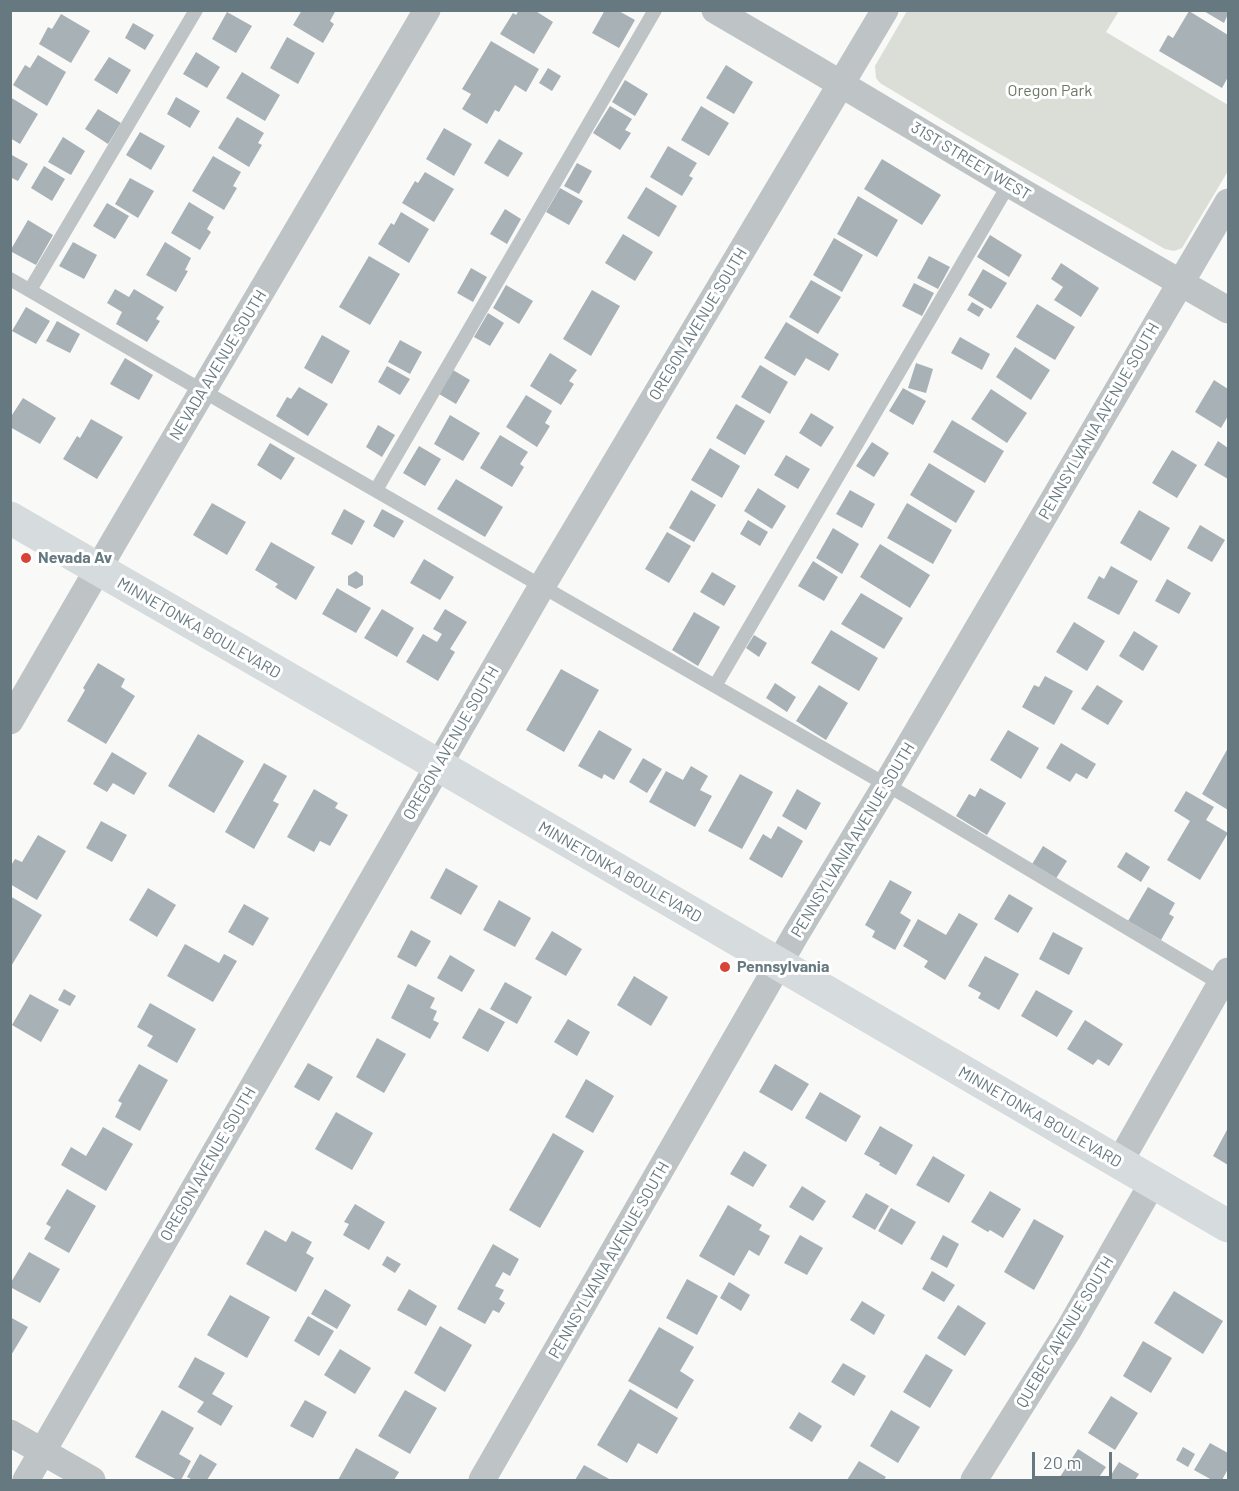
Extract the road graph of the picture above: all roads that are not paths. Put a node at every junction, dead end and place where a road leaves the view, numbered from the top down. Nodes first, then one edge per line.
1 (196, 10) edge
2 (427, 10) edge
3 (655, 10) edge
4 (715, 10) edge
5 (885, 10) edge
6 (842, 84) junction
7 (1009, 184) junction
8 (1228, 202) edge
9 (10, 279) edge
10 (1181, 282) junction
11 (30, 290) junction
12 (1228, 310) edge
13 (204, 391) junction
14 (375, 490) junction
15 (10, 518) edge
16 (98, 569) junction
17 (542, 586) junction
18 (715, 686) junction
19 (10, 721) edge
20 (438, 765) junction
21 (886, 785) junction
22 (778, 964) junction
23 (1225, 978) edge
24 (1119, 1163) junction
25 (1153, 1182) junction
26 (1228, 1226) edge
27 (10, 1433) edge
28 (42, 1452) junction
29 (26, 1480) edge
30 (92, 1480) edge
31 (482, 1480) edge
32 (974, 1480) edge

1 - 11 lane
2 - 13 street, NEVADA AVENUE SOUTH
3 - 14 lane
4 - 6 street, 31ST STREET WEST
5 - 6 street, OREGON AVENUE SOUTH
6 - 7 street, 31ST STREET WEST
6 - 17 street, OREGON AVENUE SOUTH
7 - 10 street, 31ST STREET WEST
7 - 18 lane
8 - 10 street, PENNSYLVANIA AVENUE SOUTH
9 - 11 lane
10 - 12 street, 31ST STREET WEST
10 - 21 street, PENNSYLVANIA AVENUE SOUTH
11 - 13 lane
13 - 14 lane
13 - 16 street, NEVADA AVENUE SOUTH
14 - 17 lane
15 - 16 main road, MINNETONKA BOULEVARD
16 - 19 street, NEVADA AVENUE SOUTH
16 - 20 main road, MINNETONKA BOULEVARD
17 - 18 lane
17 - 20 street, OREGON AVENUE SOUTH
18 - 21 lane
20 - 22 main road, MINNETONKA BOULEVARD
20 - 28 street, OREGON AVENUE SOUTH
21 - 22 street, PENNSYLVANIA AVENUE SOUTH
21 - 23 lane
22 - 24 main road, MINNETONKA BOULEVARD
22 - 31 street, PENNSYLVANIA AVENUE SOUTH
23 - 24 street
24 - 25 main road, MINNETONKA BOULEVARD
25 - 26 main road, MINNETONKA BOULEVARD
25 - 32 street, QUEBEC AVENUE SOUTH
27 - 28 street
28 - 29 street, OREGON AVENUE SOUTH
28 - 30 street

